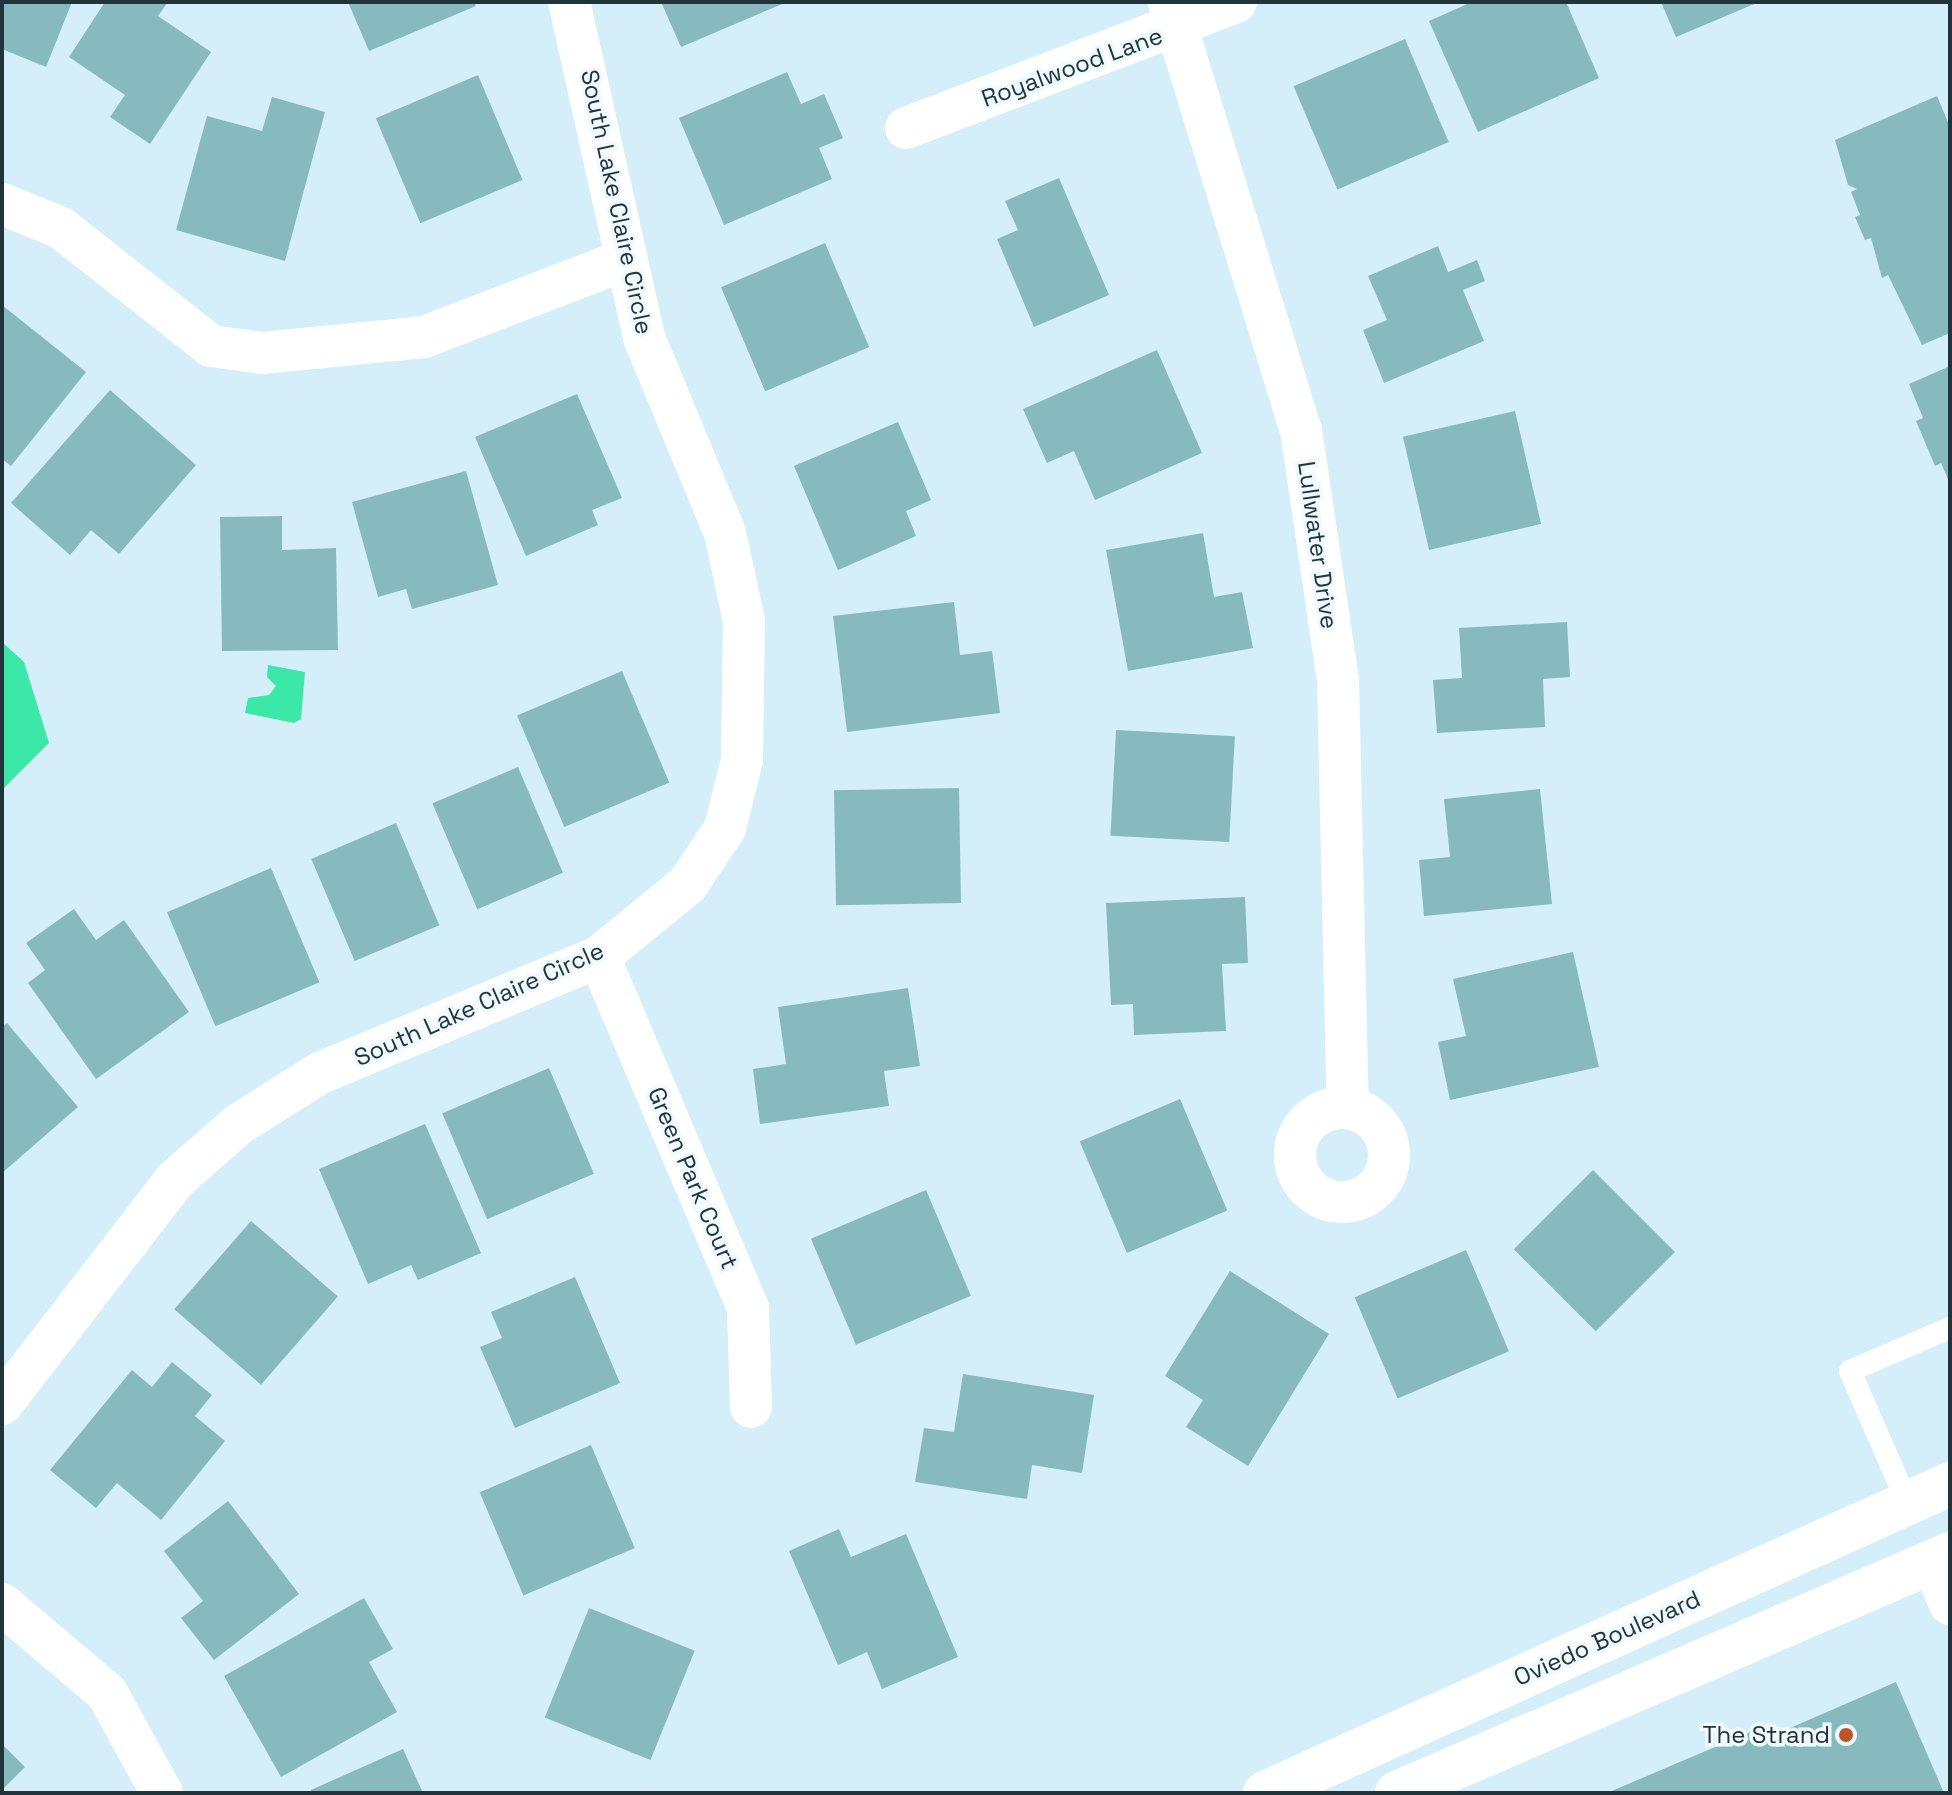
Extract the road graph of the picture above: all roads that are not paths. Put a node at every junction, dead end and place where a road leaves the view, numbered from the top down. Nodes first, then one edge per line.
1 (569, 2) edge
2 (1236, 2) edge
3 (1174, 14) edge
4 (906, 128) dead end
5 (2, 204) edge
6 (625, 260) junction
7 (599, 957) junction
8 (1348, 1108) dead end
9 (1950, 1328) edge
10 (2, 1404) edge
11 (751, 1407) dead end
12 (1950, 1484) edge
13 (1907, 1502) junction
14 (1941, 1558) edge
15 (2, 1604) edge
16 (1950, 1604) edge
17 (162, 1793) edge
18 (1265, 1793) edge
19 (1397, 1793) edge

1 - 6 street, South Lake Claire Circle
2 - 3 street, Royalwood Lane
3 - 4 street, Royalwood Lane
3 - 8 street, Lullwater Drive
5 - 6 street
6 - 7 street, South Lake Claire Circle
7 - 10 street, South Lake Claire Circle
7 - 11 street, Green Park Court
9 - 13 lane
12 - 13 street, Oviedo Boulevard
13 - 14 street
13 - 18 street, Oviedo Boulevard
14 - 16 street
14 - 19 street
15 - 17 street

